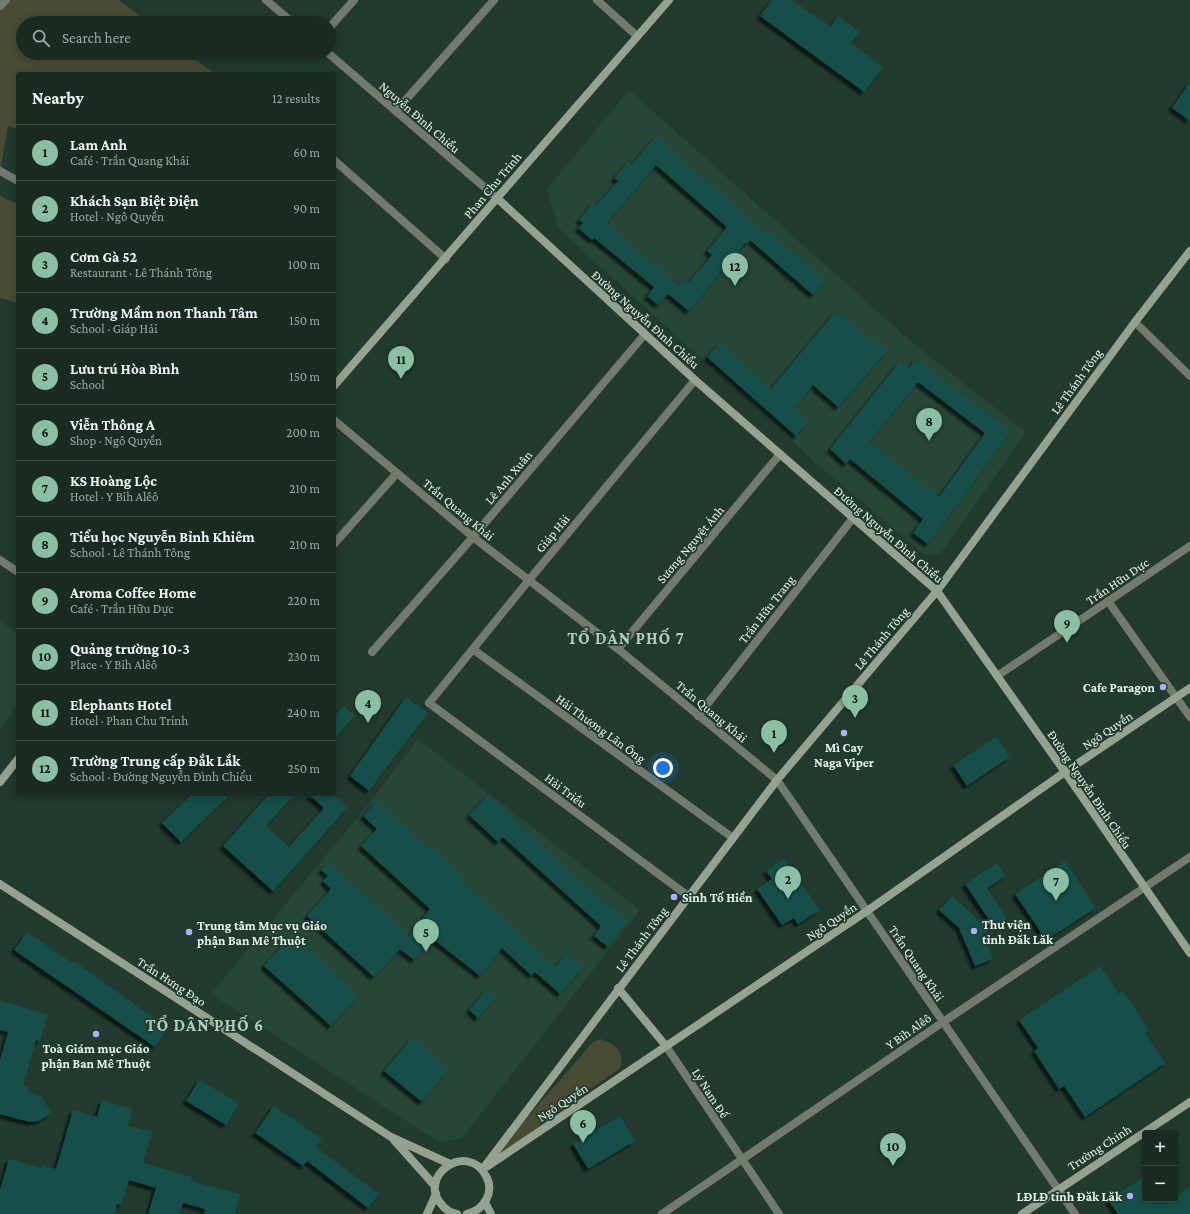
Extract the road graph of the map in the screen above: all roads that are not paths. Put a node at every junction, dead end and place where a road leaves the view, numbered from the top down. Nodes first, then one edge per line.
1 (6, 0) edge
2 (266, 0) edge
3 (354, 0) edge
4 (494, 0) edge
5 (597, 0) edge
6 (668, 0) edge
7 (0, 6) edge
8 (285, 16) edge
9 (336, 20) edge
10 (636, 36) junction
11 (336, 60) edge
12 (396, 111) junction
13 (336, 162) edge
14 (0, 171) edge
15 (16, 180) edge
16 (497, 198) junction
17 (1190, 251) edge
18 (446, 259) junction
19 (1135, 322) junction
20 (645, 334) junction
21 (1190, 376) edge
22 (695, 380) junction
23 (336, 384) edge
24 (336, 422) edge
25 (780, 454) junction
26 (397, 473) junction
27 (853, 518) junction
28 (473, 537) junction
29 (336, 542) edge
30 (1190, 546) edge
31 (0, 560) edge
32 (16, 571) edge
33 (529, 580) junction
34 (937, 591) junction
35 (1108, 601) junction
36 (618, 649) junction
37 (474, 650) junction
38 (372, 652) dead end
39 (997, 676) junction
40 (1190, 688) edge
41 (1176, 698) junction
42 (429, 703) joint
43 (698, 716) junction
44 (1190, 716) edge
45 (16, 762) edge
46 (1065, 772) junction
47 (777, 780) junction
48 (0, 782) edge
49 (733, 838) junction
50 (1190, 857) edge
51 (0, 884) edge
52 (1144, 889) junction
53 (688, 896) junction
54 (867, 911) junction
55 (1190, 953) edge
56 (618, 988) junction
57 (942, 1022) junction
58 (666, 1046) junction
59 (1190, 1102) edge
60 (391, 1137) junction
61 (742, 1160) junction
62 (450, 1164) junction
63 (482, 1170) junction
64 (435, 1186) junction
65 (1058, 1189) junction
66 (436, 1194) junction
67 (485, 1202) junction
68 (427, 1214) edge
69 (454, 1214) edge
70 (457, 1214) edge
71 (467, 1214) edge
72 (491, 1214) edge
73 (662, 1214) edge
74 (779, 1214) edge
75 (1022, 1214) edge
76 (1075, 1214) edge

1 - 7 street
2 - 8 street
3 - 9 street
4 - 12 street
5 - 10 street
6 - 10 street, Phan Chu Trinh
10 - 16 street, Phan Chu Trinh
11 - 12 street, Nguyễn Đình Chiểu
12 - 16 street, Nguyễn Đình Chiểu
13 - 18 street
14 - 15 street
16 - 18 street, Phan Chu Trinh
16 - 20 street, Đường Nguyễn Đình Chiểu
17 - 19 street, Lê Thánh Tông
18 - 23 street, Phan Chu Trinh
19 - 21 street
19 - 34 street, Lê Thánh Tông
20 - 22 street, Đường Nguyễn Đình Chiểu
20 - 28 street, Lê Anh Xuân
22 - 25 street, Đường Nguyễn Đình Chiểu
22 - 33 street, Giáp Hải
24 - 26 street, Trần Quang Khải
25 - 27 street, Đường Nguyễn Đình Chiểu
25 - 36 street, Sương Nguyệt Ánh
26 - 28 street, Trần Quang Khải
26 - 29 street
27 - 34 street, Đường Nguyễn Đình Chiểu
27 - 43 street, Trần Hữu Trang
28 - 33 street, Trần Quang Khải
28 - 38 street, Lê Anh Xuân
30 - 35 street, Trần Hữu Dực
31 - 32 street
33 - 36 street, Trần Quang Khải
33 - 37 street, Giáp Hải
34 - 39 street, Đường Nguyễn Đình Chiểu
34 - 47 street, Lê Thánh Tông
35 - 39 street, Trần Hữu Dực
35 - 41 street
36 - 43 street, Trần Quang Khải
37 - 42 street, Giáp Hải
37 - 49 street, Hải Thượng Lãn Ông
39 - 46 street, Đường Nguyễn Đình Chiểu
40 - 41 street, Ngô Quyền
41 - 44 street
41 - 46 street, Ngô Quyền
42 - 53 street, Hải Triều
43 - 47 street, Trần Quang Khải
45 - 48 street
46 - 52 street, Đường Nguyễn Đình Chiểu
46 - 54 street, Ngô Quyền
47 - 49 street, Lê Thánh Tông
47 - 54 street, Trần Quang Khải
49 - 53 street, Lê Thánh Tông
50 - 52 street, Y Bih Alêô
51 - 60 street, Trần Hưng Đạo
52 - 55 street, Đường Nguyễn Đình Chiểu
52 - 57 street, Y Bih Alêô
53 - 56 street, Lê Thánh Tông
54 - 57 street, Trần Quang Khải
54 - 58 street, Ngô Quyền
56 - 58 street, Lý Nam Đế
56 - 63 street, Lê Thánh Tông
57 - 61 street, Y Bih Alêô
57 - 65 street, Trần Quang Khải
58 - 61 street, Lý Nam Đế
58 - 63 street, Ngô Quyền
59 - 65 street, Trường Chinh
60 - 62 street, Trần Hưng Đạo
60 - 64 street, Trần Hưng Đạo
61 - 73 street, Y Bih Alêô
61 - 74 street, Lý Nam Đế
62 - 63 street
62 - 64 street
63 - 67 street
64 - 66 street
65 - 75 street, Trường Chinh
65 - 76 street, Trần Quang Khải
66 - 68 street
66 - 69 street
67 - 71 street
67 - 72 street
69 - 70 street

